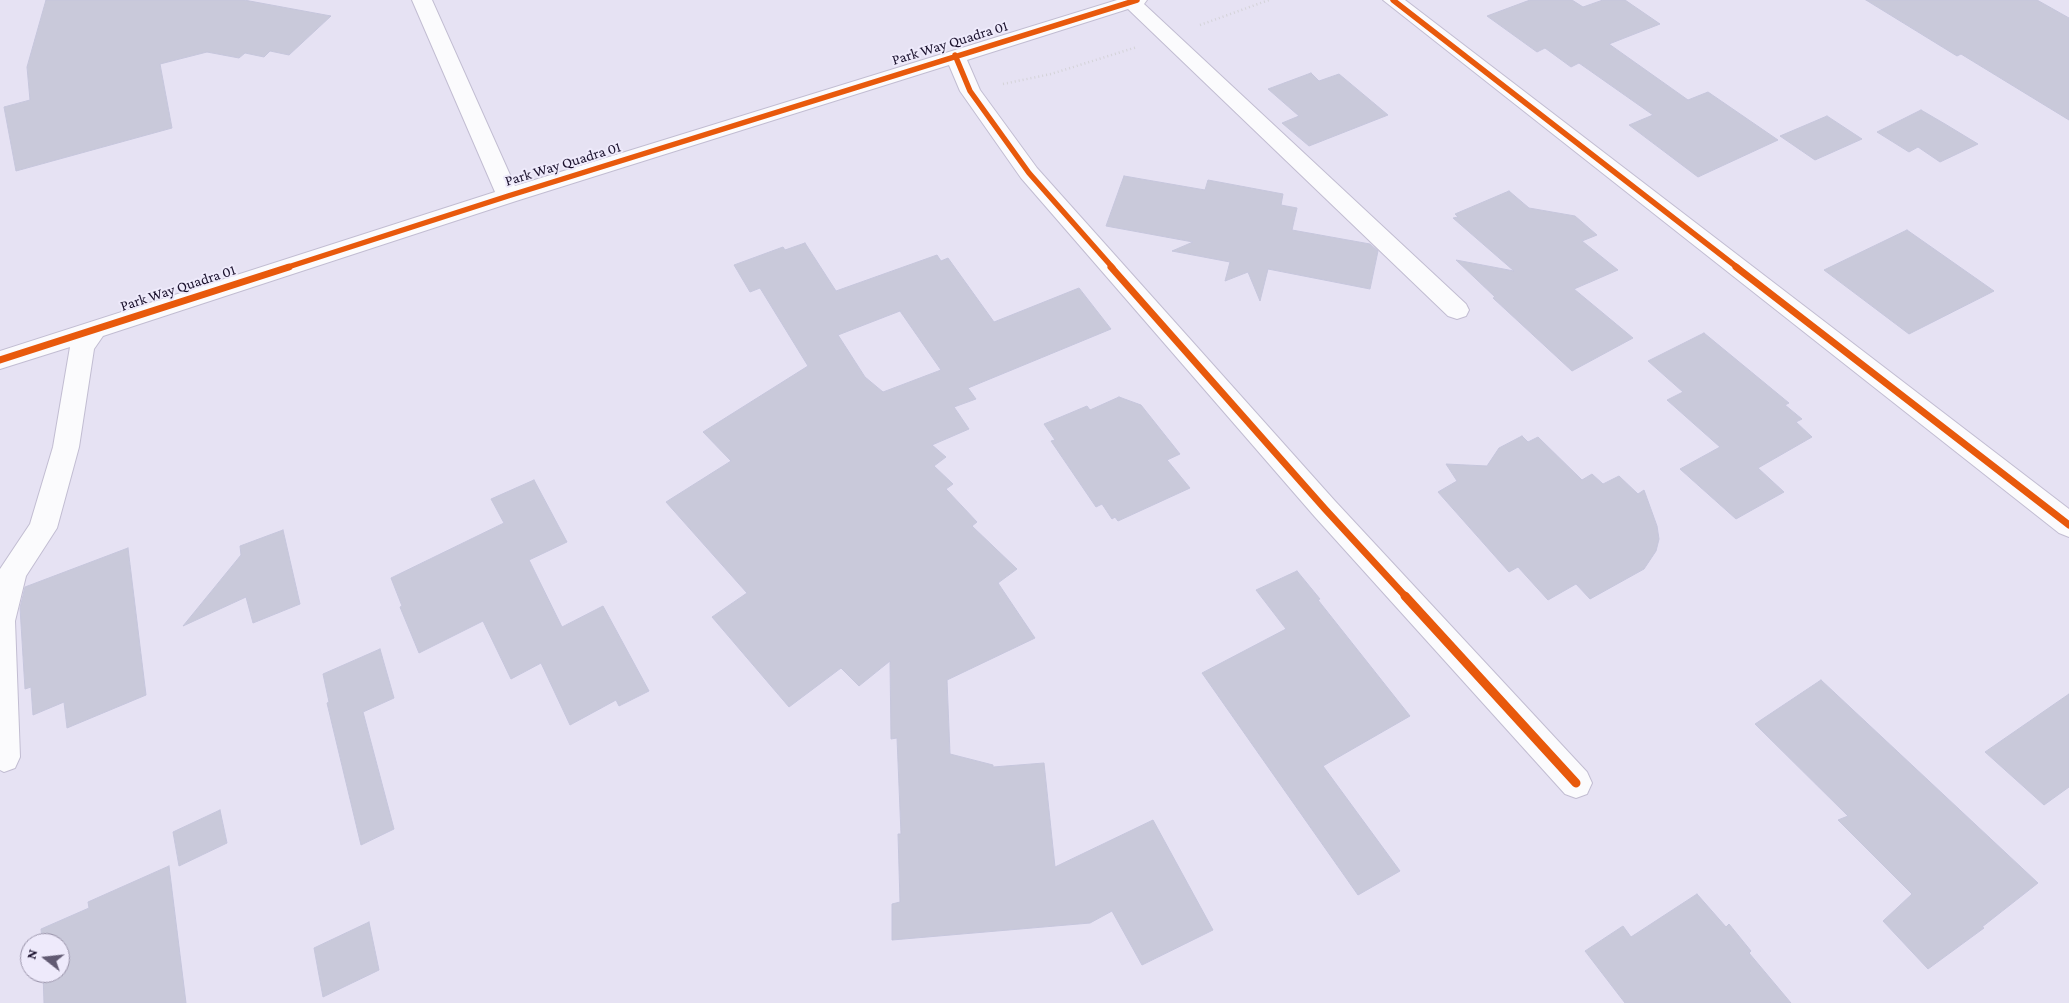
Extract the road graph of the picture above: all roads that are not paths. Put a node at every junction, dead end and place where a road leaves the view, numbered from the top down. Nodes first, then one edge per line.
1 (422, 0) edge
2 (1393, 0) edge
3 (1133, 1) edge
4 (955, 55) junction
5 (508, 196) junction
6 (1456, 310) dead end
7 (94, 330) junction
8 (0, 360) edge
9 (2069, 525) edge
10 (4, 757) dead end
11 (1576, 783) dead end

1 - 5 street
2 - 9 street
3 - 4 street, Park Way Quadra 01
3 - 6 street
4 - 5 street, Park Way Quadra 01
4 - 11 street
5 - 7 street, Park Way Quadra 01
7 - 8 street, Park Way Quadra 01
7 - 10 street

